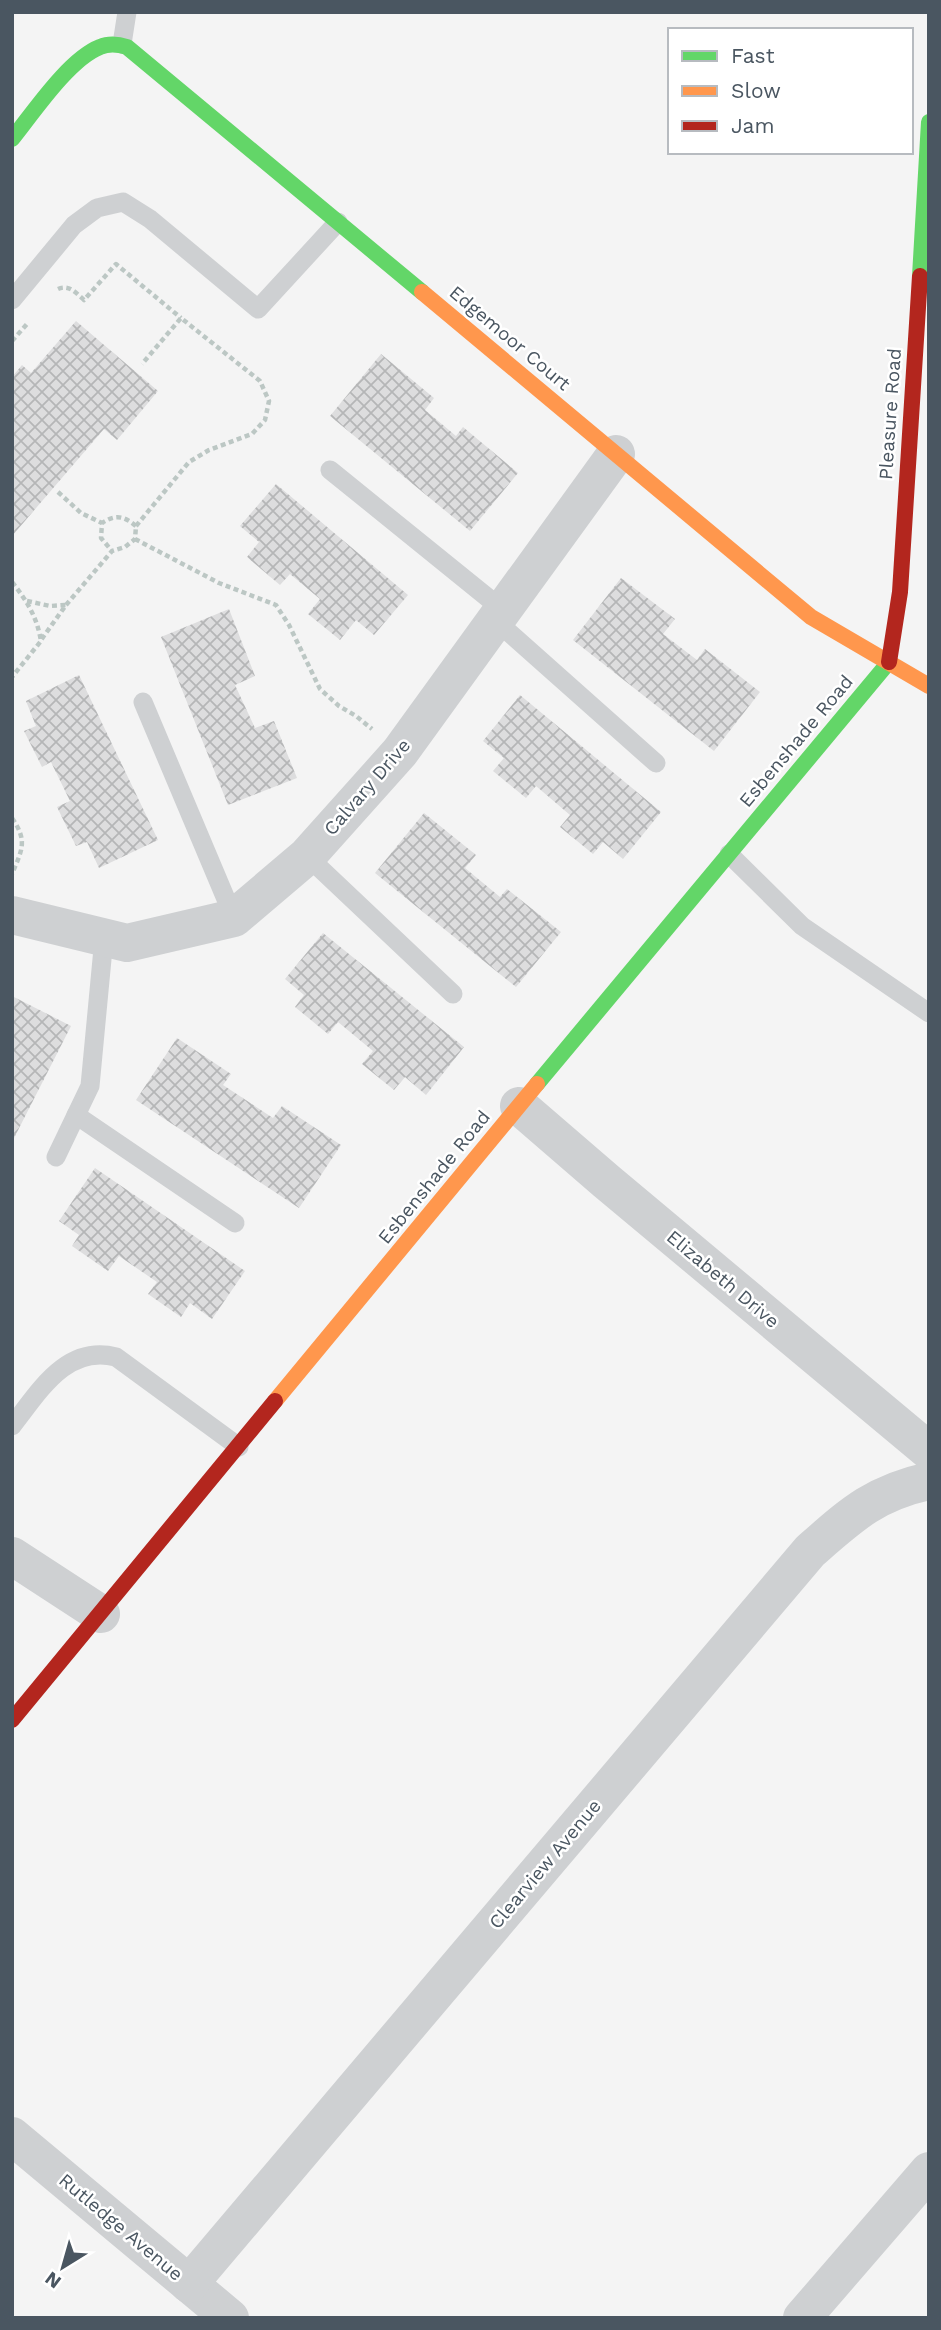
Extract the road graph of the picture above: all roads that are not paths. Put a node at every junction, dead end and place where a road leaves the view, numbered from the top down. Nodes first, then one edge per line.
1 (127, 12) edge
2 (115, 44) junction
3 (929, 122) edge
4 (12, 139) edge
5 (338, 222) junction
6 (12, 300) edge
7 (616, 454) junction
8 (330, 470) dead end
9 (499, 615) junction
10 (889, 662) junction
11 (929, 686) edge
12 (143, 702) dead end
13 (656, 763) dead end
14 (729, 854) junction
15 (307, 856) junction
16 (12, 915) edge
17 (234, 918) junction
18 (104, 938) junction
19 (453, 994) dead end
20 (929, 1013) edge
21 (519, 1105) junction
22 (76, 1115) junction
23 (56, 1157) dead end
24 (235, 1223) dead end
25 (12, 1426) edge
26 (239, 1447) junction
27 (929, 1451) edge
28 (929, 1481) edge
29 (12, 1556) edge
30 (102, 1614) junction
31 (12, 1720) edge
32 (12, 2136) edge
33 (929, 2171) edge
34 (189, 2284) junction
35 (230, 2318) edge
36 (802, 2318) edge

1 - 2 lane
2 - 4 street
2 - 5 street, Edgemoor Court
3 - 10 street, Pleasure Road
5 - 6 lane
5 - 7 street, Edgemoor Court
7 - 9 street, Calvary Drive
7 - 10 street, Edgemoor Court
8 - 9 lane
9 - 13 lane
9 - 15 street, Calvary Drive
10 - 11 street
10 - 14 street, Esbenshade Road
12 - 17 lane
14 - 20 lane
14 - 21 street, Esbenshade Road
15 - 17 street, Calvary Drive
15 - 19 lane
16 - 18 street, Calvary Drive
17 - 18 street, Calvary Drive
18 - 22 lane
21 - 26 street, Esbenshade Road
21 - 27 street, Elizabeth Drive
22 - 23 lane
22 - 24 lane
25 - 26 lane
26 - 30 street, Esbenshade Road
28 - 34 street, Clearview Avenue
29 - 30 street
30 - 31 street, Esbenshade Road
32 - 34 street, Rutledge Avenue
33 - 36 street
34 - 35 street, Rutledge Avenue

